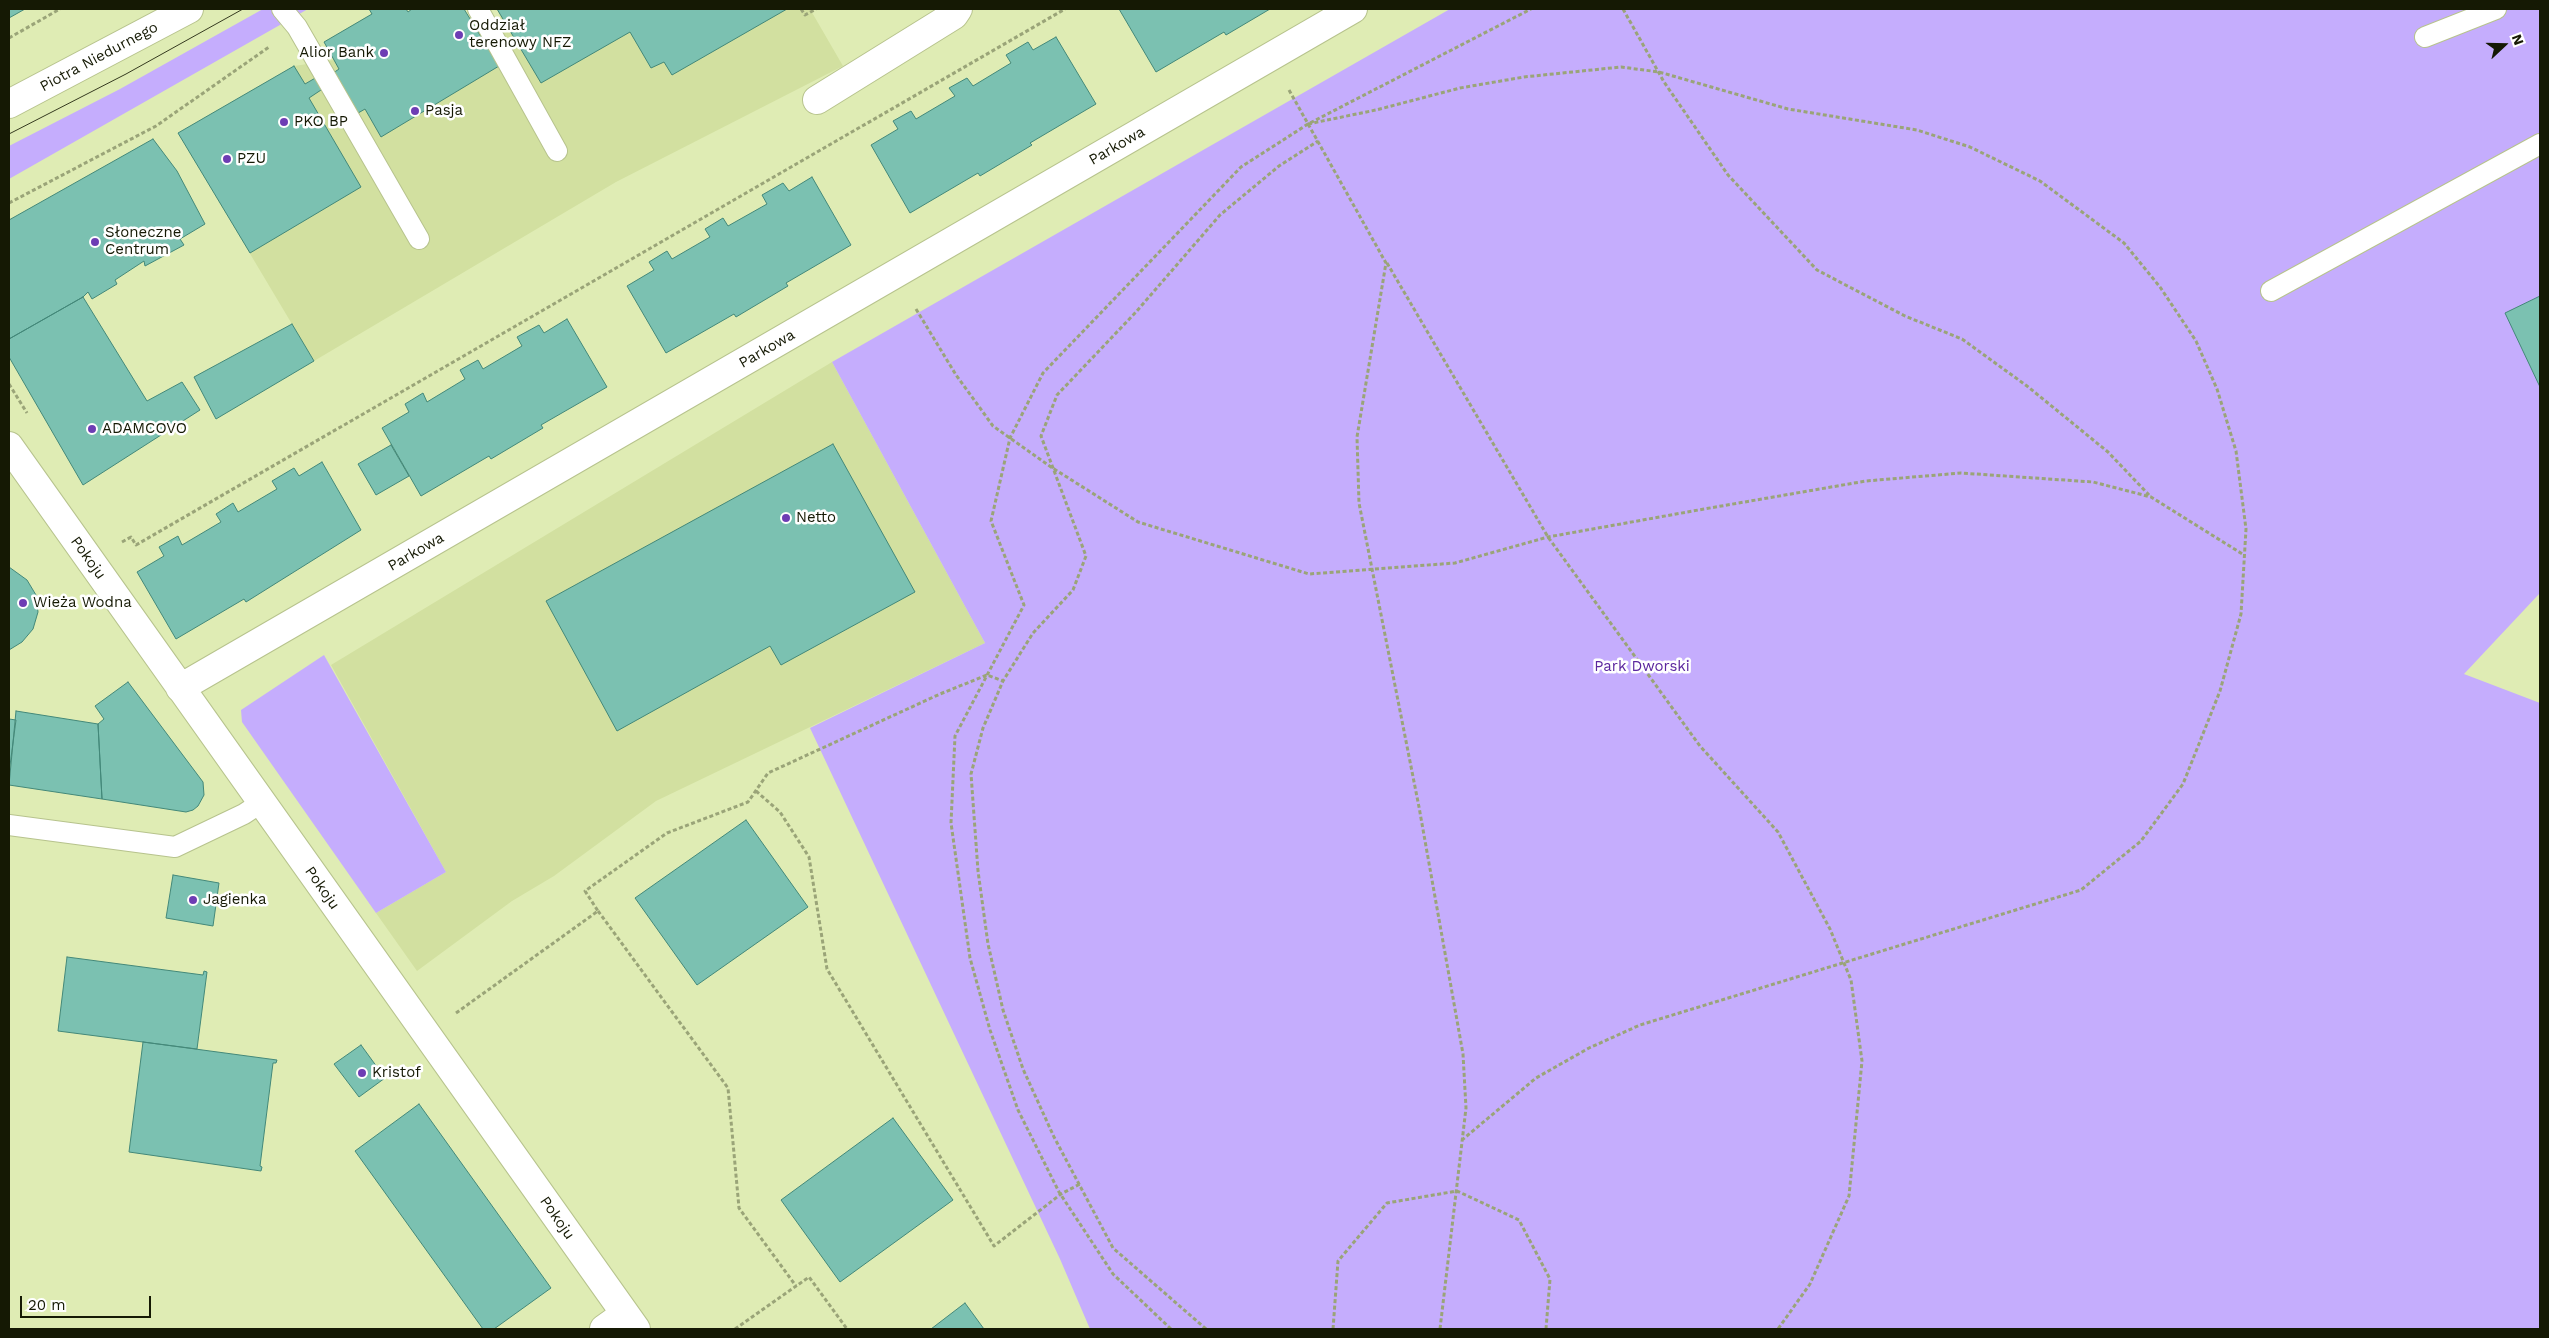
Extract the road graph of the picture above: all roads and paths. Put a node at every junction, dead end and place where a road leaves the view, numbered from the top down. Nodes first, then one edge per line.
1 (60, 9) edge
2 (189, 9) edge
3 (282, 9) edge
4 (478, 9) edge
5 (801, 9) edge
6 (816, 9) edge
7 (958, 9) edge
8 (1064, 9) edge
9 (1353, 9) edge
10 (1531, 9) edge
11 (1624, 9) edge
12 (2496, 9) edge
13 (297, 27) junction
14 (2425, 37) dead end
15 (9, 38) edge
16 (1271, 56) junction
17 (1659, 72) junction
18 (817, 100) dead end
19 (9, 104) edge
20 (1308, 124) junction
21 (1318, 141) junction
22 (2540, 144) edge
23 (557, 151) dead end
24 (9, 202) edge
25 (419, 239) dead end
26 (1386, 263) junction
27 (2271, 291) dead end
28 (916, 309) dead end
29 (9, 384) edge
30 (32, 421) dead end
31 (1010, 438) junction
32 (9, 446) edge
33 (1051, 467) junction
34 (2151, 496) junction
35 (131, 537) dead end
36 (1548, 537) junction
37 (2244, 556) junction
38 (1373, 570) junction
39 (987, 675) junction
40 (1003, 681) junction
41 (180, 688) junction
42 (756, 791) junction
43 (262, 802) junction
44 (9, 825) edge
45 (598, 910) junction
46 (1844, 963) junction
47 (426, 1035) junction
48 (1462, 1140) junction
49 (1080, 1184) junction
50 (1457, 1191) junction
51 (1061, 1194) junction
52 (796, 1286) junction
53 (622, 1324) edge
54 (735, 1329) edge
55 (847, 1329) edge
56 (1171, 1329) edge
57 (1206, 1329) edge
58 (1333, 1329) edge
59 (1440, 1329) edge
60 (1546, 1329) edge
61 (1778, 1329) edge

1 - 15 path
2 - 19 street, Piotra Niedurnego
3 - 13 lane
4 - 23 lane
5 - 6 path
7 - 18 street
8 - 35 path
9 - 16 street, Parkowa
10 - 20 path
11 - 17 path
12 - 14 lane
13 - 24 path
13 - 25 lane
16 - 20 path
16 - 41 street, Parkowa
17 - 20 path
17 - 34 path
17 - 37 path
20 - 21 path
20 - 31 path
21 - 26 path
21 - 33 path
22 - 27 lane
26 - 36 path
26 - 38 path
28 - 31 path
29 - 30 path
31 - 33 path
31 - 39 path
32 - 41 street, Pokoju
33 - 38 path
33 - 40 path
34 - 36 path
34 - 37 path
36 - 38 path
36 - 46 path
37 - 46 path
38 - 48 path
39 - 40 path
39 - 42 path
39 - 51 path
40 - 49 path
41 - 43 street, Pokoju
42 - 45 path
42 - 51 path
43 - 44 lane
43 - 47 street, Pokoju
45 - 47 path
45 - 52 path
46 - 48 path
46 - 61 path
47 - 53 street, Pokoju
48 - 50 path
49 - 51 path
49 - 57 path
50 - 58 path
50 - 59 path
50 - 60 path
51 - 56 path
52 - 54 path
52 - 55 path

